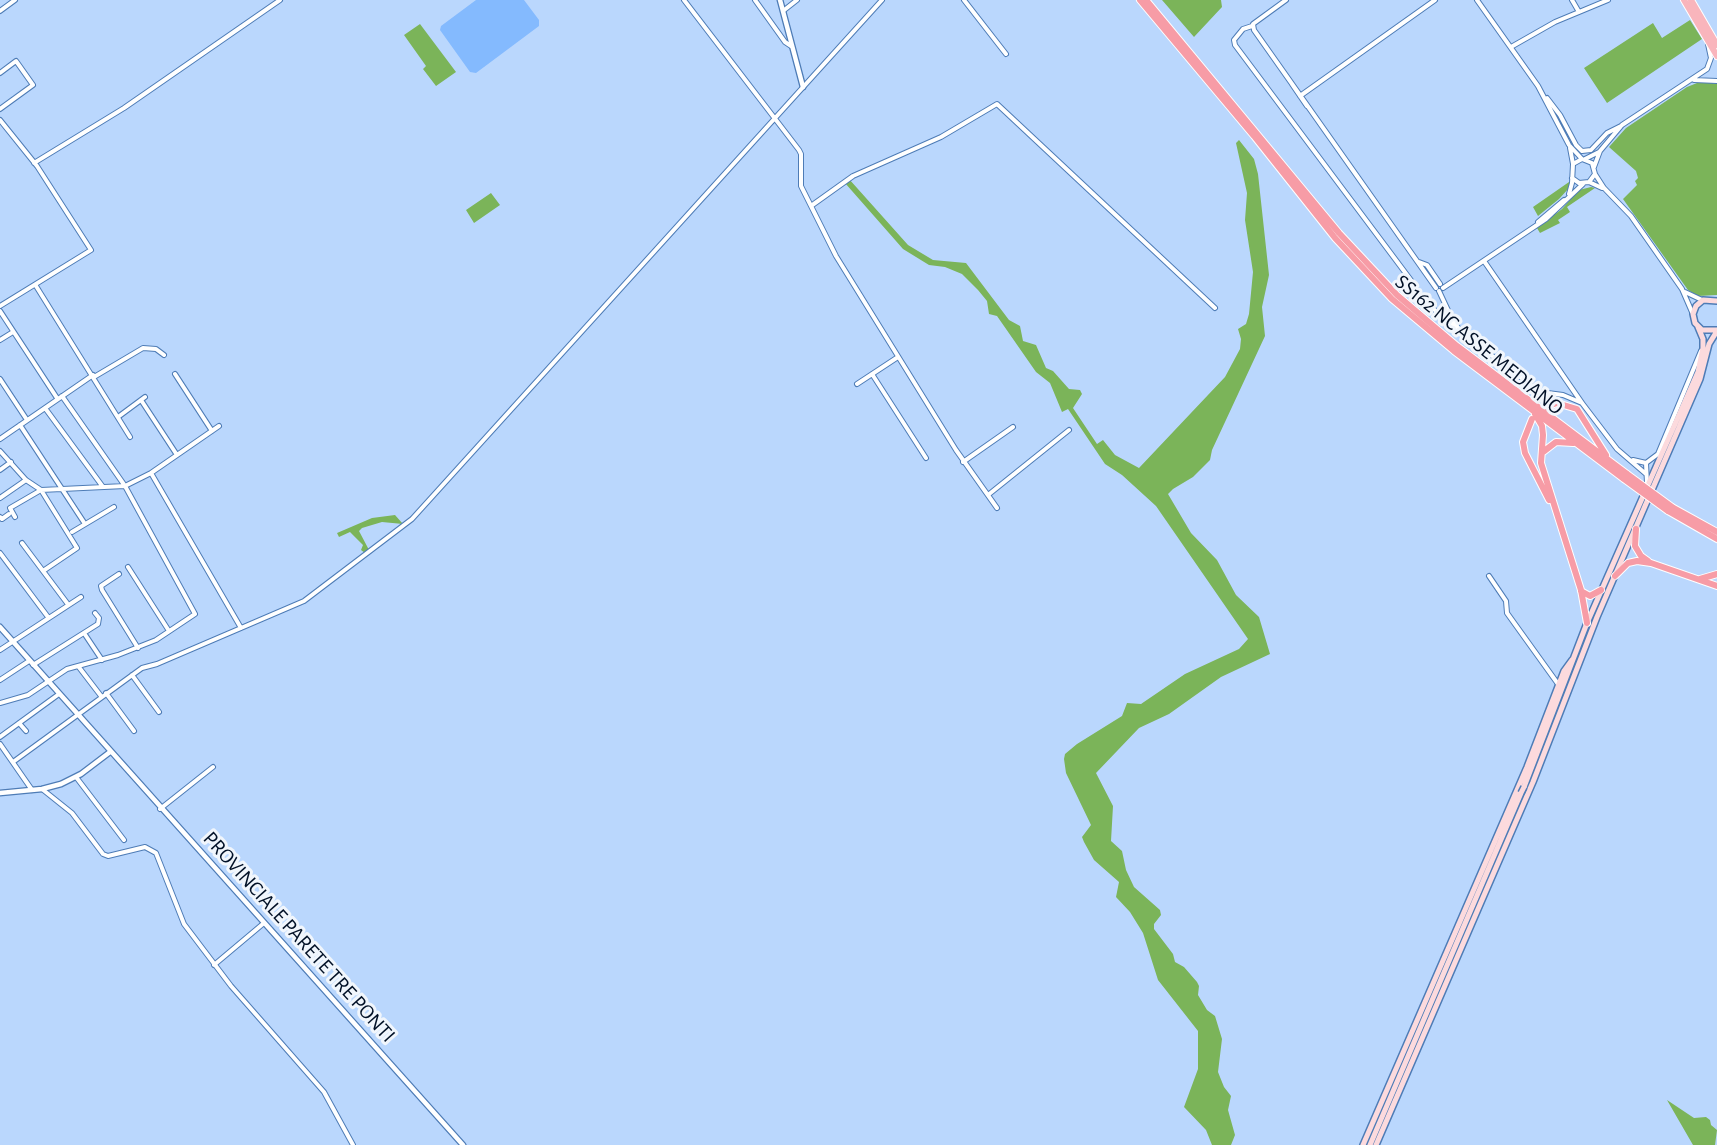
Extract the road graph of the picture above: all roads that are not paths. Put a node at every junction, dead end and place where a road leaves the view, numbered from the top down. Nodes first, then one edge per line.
1 (15, 0) edge
2 (280, 0) edge
3 (684, 0) edge
4 (755, 0) edge
5 (780, 0) edge
6 (797, 0) edge
7 (882, 0) edge
8 (964, 0) edge
9 (1140, 0) edge
10 (1146, 0) edge
11 (1286, 0) edge
12 (1435, 0) edge
13 (1478, 0) edge
14 (1572, 0) edge
15 (1608, 0) edge
16 (1684, 0) edge
17 (1691, 0) edge
18 (0, 10) edge
19 (783, 11) junction
20 (1579, 12) junction
21 (1252, 26) junction
22 (1707, 39) junction
23 (1717, 45) edge
24 (791, 46) junction
25 (1183, 46) junction
26 (1511, 47) junction
27 (1006, 54) dead end
28 (1717, 56) edge
29 (0, 73) edge
30 (1717, 81) edge
31 (1685, 83) junction
32 (803, 87) junction
33 (1300, 96) junction
34 (1544, 96) junction
35 (0, 109) edge
36 (774, 119) junction
37 (0, 120) edge
38 (1622, 125) junction
39 (1569, 145) junction
40 (1600, 151) junction
41 (1584, 159) junction
42 (34, 163) junction
43 (1573, 164) junction
44 (1594, 167) junction
45 (1595, 174) junction
46 (1572, 178) junction
47 (1589, 182) junction
48 (1583, 184) junction
49 (1604, 188) junction
50 (1566, 198) junction
51 (811, 206) junction
52 (1484, 260) junction
53 (36, 286) junction
54 (1440, 288) junction
55 (1682, 289) junction
56 (1703, 300) junction
57 (1716, 300) edge
58 (0, 306) edge
59 (1215, 308) dead end
60 (0, 311) edge
61 (1693, 314) junction
62 (1456, 327) junction
63 (1698, 327) junction
64 (1717, 331) edge
65 (14, 332) junction
66 (0, 340) edge
67 (1456, 348) junction
68 (1703, 348) junction
69 (164, 355) dead end
70 (898, 357) junction
71 (872, 374) junction
72 (94, 376) junction
73 (171, 378) dead end
74 (0, 379) edge
75 (857, 384) dead end
76 (60, 397) junction
77 (1582, 403) junction
78 (1545, 407) dead end
79 (45, 408) junction
80 (1533, 415) junction
81 (118, 417) junction
82 (27, 420) junction
83 (20, 425) junction
84 (219, 426) dead end
85 (1014, 427) dead end
86 (1069, 430) dead end
87 (212, 431) junction
88 (130, 437) dead end
89 (0, 439) edge
90 (1577, 444) junction
91 (0, 452) edge
92 (1543, 453) junction
93 (177, 455) junction
94 (926, 458) dead end
95 (1630, 459) junction
96 (11, 462) junction
97 (963, 462) junction
98 (1646, 463) junction
99 (1614, 465) junction
100 (0, 470) edge
101 (151, 472) junction
102 (1646, 474) junction
103 (1626, 477) junction
104 (26, 480) junction
105 (125, 486) junction
106 (104, 488) junction
107 (1647, 488) junction
108 (41, 490) junction
109 (64, 490) junction
110 (988, 495) junction
111 (0, 498) edge
112 (114, 507) dead end
113 (998, 508) dead end
114 (1554, 508) junction
115 (1670, 509) junction
116 (9, 514) dead end
117 (0, 517) edge
118 (15, 517) dead end
119 (85, 524) junction
120 (1636, 529) junction
121 (72, 532) dead end
122 (1716, 535) edge
123 (22, 543) dead end
124 (0, 554) edge
125 (1651, 563) junction
126 (128, 567) dead end
127 (44, 571) junction
128 (119, 574) dead end
129 (1717, 574) edge
130 (1489, 576) dead end
131 (1615, 576) junction
132 (1699, 579) junction
133 (1717, 586) edge
134 (1581, 590) junction
135 (1601, 590) junction
136 (81, 597) dead end
137 (66, 603) dead end
138 (95, 613) dead end
139 (48, 617) junction
140 (1587, 623) junction
141 (0, 627) edge
142 (241, 628) junction
143 (169, 631) junction
144 (84, 633) junction
145 (12, 641) junction
146 (138, 648) junction
147 (0, 650) edge
148 (102, 660) junction
149 (1572, 660) junction
150 (31, 663) junction
151 (78, 666) junction
152 (132, 675) junction
153 (0, 680) edge
154 (47, 681) junction
155 (1558, 684) junction
156 (59, 694) junction
157 (103, 694) junction
158 (0, 703) edge
159 (159, 712) dead end
160 (77, 714) junction
161 (20, 723) junction
162 (26, 731) dead end
163 (134, 731) dead end
164 (0, 736) edge
165 (0, 744) edge
166 (110, 752) junction
167 (13, 762) junction
168 (213, 767) dead end
169 (76, 777) junction
170 (1524, 788) junction
171 (42, 789) junction
172 (33, 791) junction
173 (0, 793) edge
174 (160, 809) junction
175 (124, 840) dead end
176 (264, 924) junction
177 (214, 965) junction
178 (353, 1145) edge
179 (463, 1145) edge
180 (1363, 1145) edge
181 (1370, 1145) edge
182 (1376, 1145) edge

1 - 18 street
2 - 42 street
3 - 36 street
4 - 24 street
5 - 19 street
6 - 19 street
7 - 32 street
8 - 27 street
9 - 25 highway, SS162 NC ASSE MEDIANO
10 - 25 highway, SS162 NC ASSE MEDIANO
11 - 21 street
12 - 33 street
13 - 26 street
14 - 20 street
15 - 20 street
16 - 22 main road
17 - 23 main road
19 - 24 street
20 - 26 street
21 - 33 street
21 - 62 street
22 - 28 main road
22 - 31 street
24 - 32 street
25 - 67 highway, SS162 NC ASSE MEDIANO
26 - 34 street
29 - 35 street
30 - 31 street
31 - 38 street
32 - 36 street
33 - 54 street
34 - 38 street
34 - 39 street
36 - 51 street
36 - 142 street
37 - 42 street
38 - 40 street
39 - 41 street
39 - 43 street
40 - 41 street
40 - 44 street
41 - 43 street
41 - 44 street
42 - 53 street
43 - 46 street
44 - 45 street
45 - 47 street
45 - 49 street
46 - 48 street
46 - 50 street
47 - 48 street
47 - 49 street
48 - 50 street
49 - 55 street
50 - 52 street
51 - 59 street
51 - 70 street
52 - 54 street
52 - 77 street
53 - 58 street
53 - 72 street
54 - 62 street
55 - 56 street
55 - 61 street
56 - 57 main road
56 - 61 main road
60 - 65 street
61 - 63 main road
62 - 77 street
63 - 64 main road
63 - 68 main road
64 - 120 main road
65 - 66 street
65 - 76 street
67 - 80 highway, SS162 NC ASSE MEDIANO
67 - 99 highway, SS162 NC ASSE MEDIANO
68 - 98 street
68 - 107 main road
69 - 72 street
70 - 71 street
70 - 97 street
71 - 75 street
71 - 94 street
72 - 76 street
72 - 81 street
73 - 87 street
74 - 82 street
76 - 79 street
76 - 105 street
77 - 95 street
78 - 99 highway
79 - 82 street
79 - 106 street
80 - 90 highway, SS162 NC ASSE MEDIANO
80 - 92 highway
80 - 114 highway
81 - 88 street
81 - 93 street
82 - 83 street
83 - 89 street
83 - 109 street
84 - 87 street
85 - 97 street
86 - 110 street
87 - 93 street
90 - 92 highway
90 - 103 highway, SS162 NC ASSE MEDIANO
91 - 96 street
92 - 114 highway
93 - 101 street
95 - 98 street
95 - 102 street
96 - 100 street
96 - 104 street
97 - 110 street
98 - 102 street
99 - 103 highway, SS162 NC ASSE MEDIANO
101 - 105 street
101 - 142 street
102 - 107 street
103 - 115 highway, SS162 NC ASSE MEDIANO, bridge
104 - 108 street
104 - 111 street
105 - 106 street
105 - 143 street
106 - 109 street
107 - 135 main road
108 - 109 street
108 - 118 street
108 - 127 street
109 - 119 street
110 - 113 street
112 - 119 street
114 - 134 highway
115 - 122 highway, SS162 NC ASSE MEDIANO
115 - 122 highway, SS162 NC ASSE MEDIANO
116 - 117 street
119 - 121 street
120 - 125 highway
120 - 131 main road
123 - 127 street
124 - 139 street
125 - 131 highway
125 - 132 highway
126 - 143 street
127 - 137 street
128 - 146 street
129 - 132 highway
130 - 155 street
131 - 170 main road
132 - 133 highway
134 - 135 highway
134 - 140 highway
135 - 140 main road
136 - 139 street
138 - 144 street
139 - 145 street
140 - 149 main road
141 - 145 street, PROVINCIALE PARETE TRE PONTI
142 - 152 street
143 - 146 street
144 - 148 street
144 - 150 street
145 - 147 street
145 - 150 street, PROVINCIALE PARETE TRE PONTI
146 - 148 street
148 - 151 street
149 - 155 main road
149 - 170 main road
150 - 153 street
150 - 154 street, PROVINCIALE PARETE TRE PONTI
151 - 154 street
151 - 157 street
152 - 157 street
152 - 159 street
154 - 156 street, PROVINCIALE PARETE TRE PONTI
154 - 158 street
155 - 170 main road
156 - 160 street, PROVINCIALE PARETE TRE PONTI
156 - 161 street
157 - 160 street
157 - 163 street
160 - 166 street, PROVINCIALE PARETE TRE PONTI
160 - 167 street
161 - 162 street
161 - 164 street
165 - 167 street
166 - 169 street
166 - 174 street, PROVINCIALE PARETE TRE PONTI
167 - 172 street
168 - 174 street
169 - 171 street
169 - 175 street
170 - 180 main road
170 - 181 main road
170 - 182 main road
171 - 172 street
171 - 177 street
172 - 173 street
174 - 176 street, PROVINCIALE PARETE TRE PONTI
176 - 177 street
176 - 179 street, PROVINCIALE PARETE TRE PONTI
177 - 178 street

